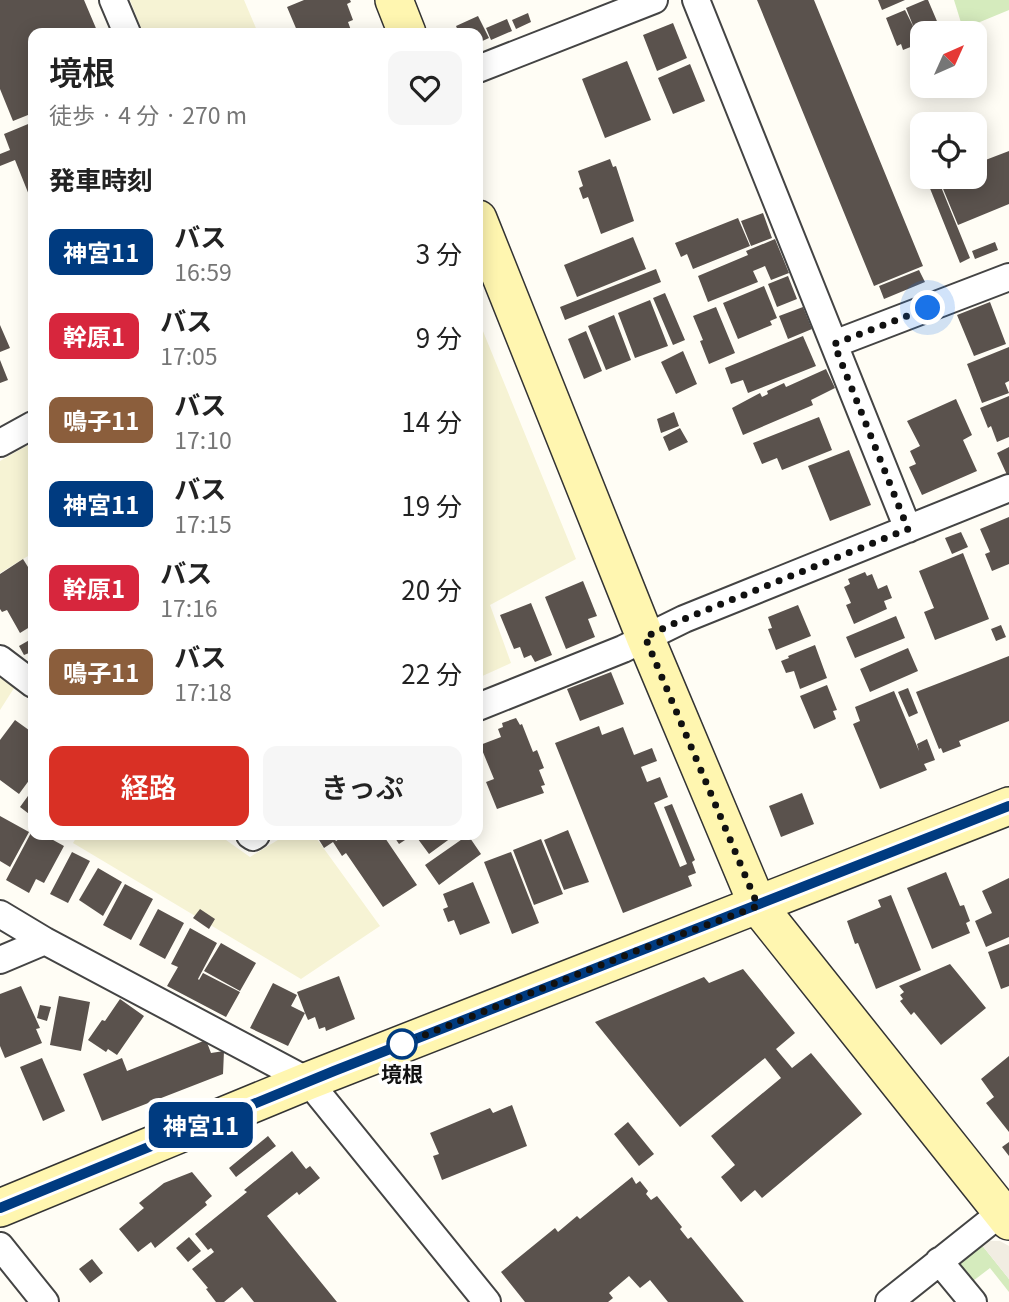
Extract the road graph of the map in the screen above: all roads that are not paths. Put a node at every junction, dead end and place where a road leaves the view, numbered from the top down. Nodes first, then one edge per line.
1 (114, 0) edge
2 (394, 0) edge
3 (653, 0) edge
4 (696, 0) edge
5 (125, 28) edge
6 (405, 28) edge
7 (483, 67) edge
8 (483, 232) edge
9 (1007, 283) edge
10 (834, 344) junction
11 (28, 428) edge
12 (0, 443) edge
13 (1009, 488) edge
14 (908, 529) junction
15 (645, 637) junction
16 (0, 659) edge
17 (28, 680) edge
18 (483, 705) edge
19 (1008, 809) edge
20 (758, 906) junction
21 (0, 914) edge
22 (45, 941) junction
23 (0, 960) edge
24 (308, 1081) junction
25 (0, 1208) edge
26 (1005, 1217) edge
27 (0, 1246) edge
28 (939, 1261) junction
29 (45, 1302) edge
30 (488, 1302) edge
31 (889, 1302) edge
32 (973, 1302) edge

1 - 5 street
2 - 6 street
3 - 7 street
4 - 10 street
8 - 15 street
9 - 10 street
10 - 14 street
11 - 12 street
13 - 14 street
14 - 15 street
15 - 18 street
15 - 20 street
16 - 17 street
19 - 20 street
20 - 24 street
20 - 26 street
21 - 22 street
22 - 23 street
22 - 24 street
24 - 25 street
24 - 30 street
26 - 28 street
27 - 29 street
28 - 31 street
28 - 32 street

